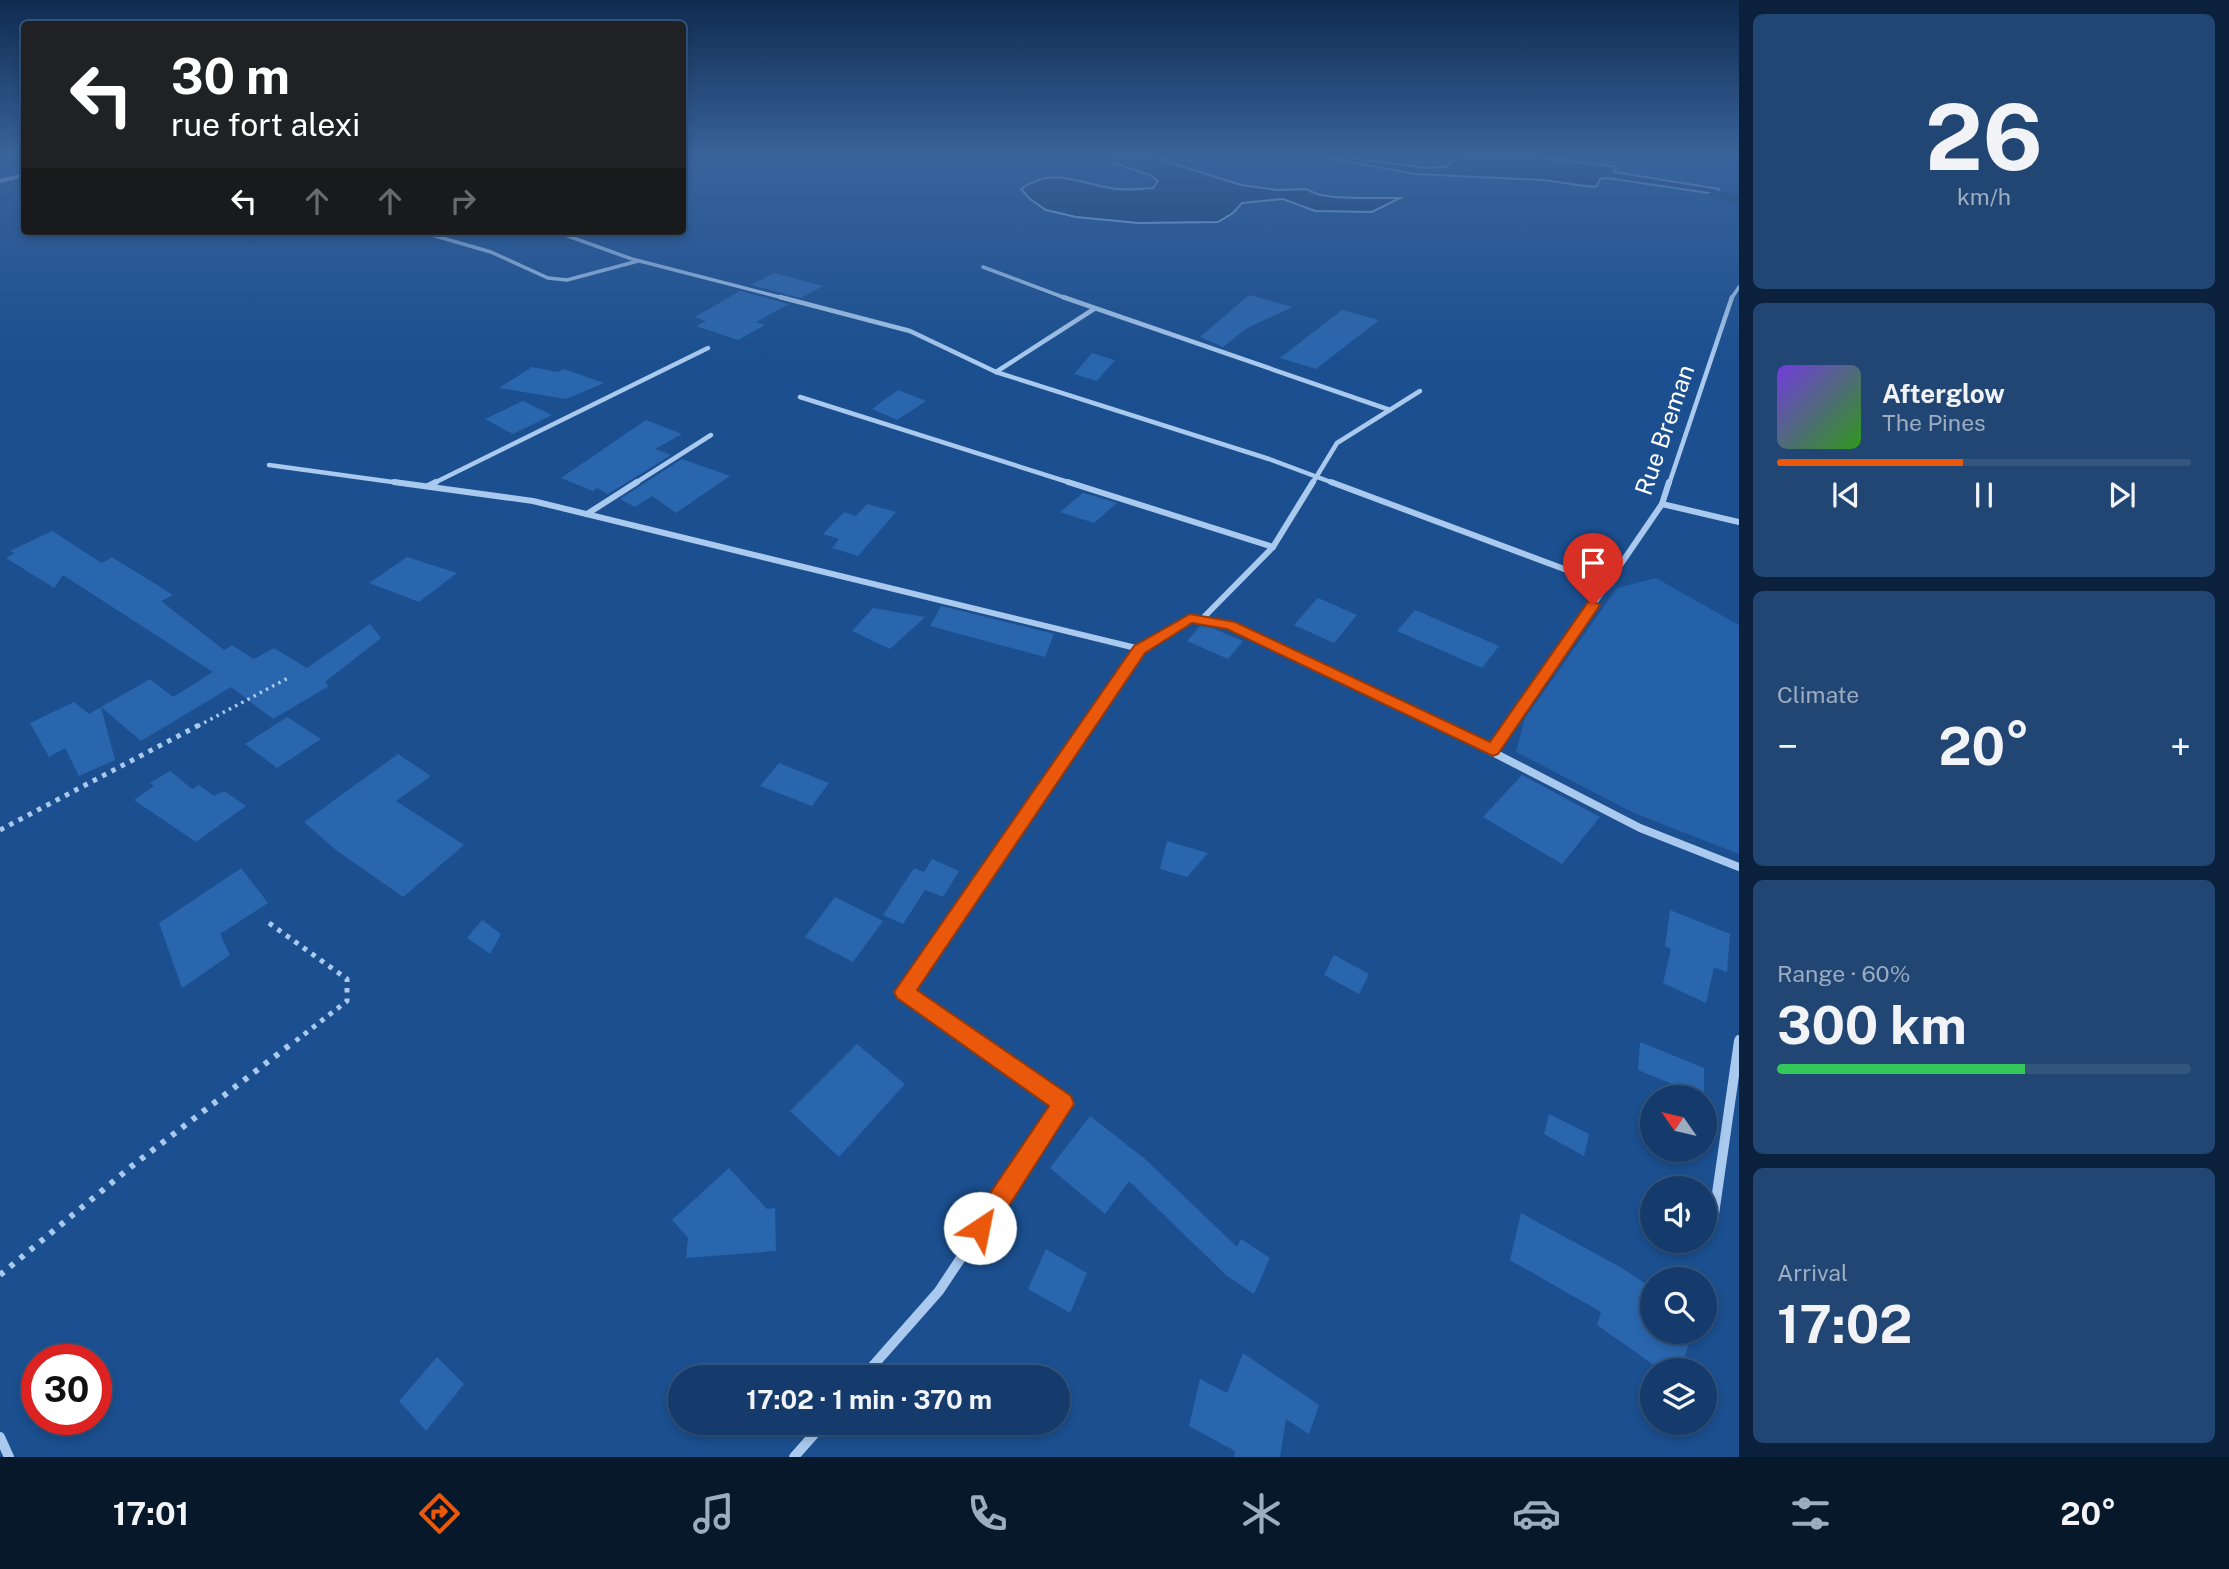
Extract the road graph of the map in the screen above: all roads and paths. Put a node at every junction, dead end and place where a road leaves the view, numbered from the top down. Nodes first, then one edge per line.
1 (432, 235) edge
2 (565, 235) edge
3 (639, 261) junction
4 (983, 267) dead end
5 (1739, 287) edge
6 (1094, 309) junction
7 (708, 348) dead end
8 (996, 372) junction
9 (1420, 391) dead end
10 (800, 397) dead end
11 (1390, 410) junction
12 (711, 435) dead end
13 (268, 465) dead end
14 (1316, 477) junction
15 (428, 487) junction
16 (1662, 504) junction
17 (587, 514) junction
18 (1739, 522) edge
19 (1273, 547) junction
20 (1607, 585) junction
21 (1201, 620) junction
22 (1140, 649) junction
23 (288, 678) dead end
24 (1493, 750) junction
25 (0, 830) edge
26 (1739, 867) edge
27 (269, 923) dead end
28 (1739, 1039) edge
29 (1717, 1193) edge
30 (0, 1275) edge
31 (874, 1365) edge
32 (813, 1435) edge
33 (0, 1437) edge
34 (9, 1457) edge
35 (794, 1457) edge

1 - 3 street
2 - 3 street
3 - 8 street
4 - 6 street
5 - 16 street, Rue Breman
6 - 8 street
6 - 11 street
7 - 15 street
8 - 14 street
9 - 11 street
10 - 19 street
11 - 14 street
12 - 17 street
13 - 15 street
14 - 19 street
14 - 20 street
15 - 17 street
16 - 18 street
16 - 20 street, Rue Breman
17 - 22 street
19 - 21 street
20 - 24 street, Rue Breman
21 - 22 street
21 - 24 street
22 - 31 street
23 - 25 path
24 - 26 street
27 - 30 path
28 - 29 street
32 - 35 street
33 - 34 street

